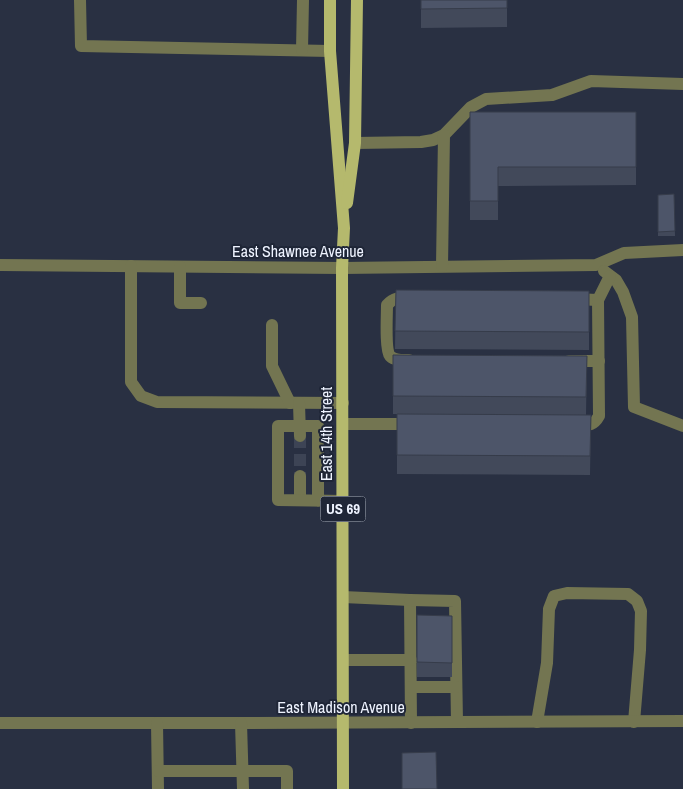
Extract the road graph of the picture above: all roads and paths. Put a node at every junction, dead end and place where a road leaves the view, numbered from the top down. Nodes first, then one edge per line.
1 (80, 0) edge
2 (303, 0) edge
3 (330, 0) edge
4 (357, 0) edge
5 (302, 50) junction
6 (330, 50) junction
7 (683, 84) edge
8 (444, 135) junction
9 (355, 143) junction
10 (344, 228) junction
11 (683, 250) edge
12 (0, 265) edge
13 (596, 265) junction
14 (131, 266) junction
15 (442, 266) junction
16 (180, 267) junction
17 (342, 268) junction
18 (610, 276) junction
19 (426, 298) edge
20 (560, 299) edge
21 (598, 300) junction
22 (201, 304) dead end
23 (272, 325) dead end
24 (426, 360) edge
25 (560, 360) edge
26 (599, 361) junction
27 (295, 403) junction
28 (343, 404) junction
29 (343, 424) junction
30 (425, 424) edge
31 (560, 425) edge
32 (683, 426) edge
33 (300, 431) junction
34 (300, 476) tunnel mouth
35 (300, 500) junction
36 (318, 501) junction
37 (343, 501) junction
38 (343, 597) junction
39 (410, 600) junction
40 (343, 660) junction
41 (411, 660) junction
42 (411, 687) junction
43 (456, 687) junction
44 (683, 721) edge
45 (457, 722) junction
46 (537, 722) junction
47 (634, 722) junction
48 (0, 723) edge
49 (157, 723) junction
50 (343, 723) junction
51 (411, 723) junction
52 (241, 724) junction
53 (158, 770) junction
54 (242, 771) junction
55 (158, 789) edge
56 (243, 789) edge
57 (287, 789) edge
58 (344, 789) edge

1 - 5 street
2 - 5 street
3 - 6 main road, East 14th Street / US 69
4 - 9 main road, East 14th Street / US 69
5 - 6 street
6 - 10 main road, East 14th Street / US 69
7 - 8 street
8 - 9 street
8 - 15 street
9 - 10 main road, East 14th Street / US 69
10 - 17 main road, East 14th Street / US 69
11 - 13 street
12 - 14 street, East Shawnee Avenue
13 - 15 street, East Shawnee Avenue
13 - 18 street
14 - 16 street, East Shawnee Avenue
14 - 27 street
15 - 17 street, East Shawnee Avenue
16 - 17 street, East Shawnee Avenue
16 - 22 street
17 - 28 main road, East 14th Street / US 69
18 - 21 street
18 - 32 street
19 - 24 street
20 - 21 street
21 - 26 street
23 - 27 street
25 - 26 street
26 - 31 street
27 - 28 street
27 - 33 street
28 - 29 main road, East 14th Street / US 69
29 - 30 street
29 - 37 main road, East 14th Street / US 69
33 - 35 street
33 - 36 street
34 - 35 street
35 - 36 street
36 - 37 street
37 - 38 main road, East 14th Street / US 69
38 - 39 street
38 - 40 main road, East 14th Street / US 69
39 - 41 street
39 - 43 street
40 - 41 street
40 - 50 main road, East 14th Street / US 69
41 - 42 street
42 - 43 street
42 - 51 street
43 - 45 street
44 - 47 street, East Madison Avenue
45 - 46 street, East Madison Avenue
45 - 51 street, East Madison Avenue
46 - 47 street, East Madison Avenue
46 - 47 street
48 - 49 street, East Madison Avenue
49 - 52 street, East Madison Avenue
49 - 53 street
50 - 51 street, East Madison Avenue
50 - 52 street, East Madison Avenue
50 - 58 main road, East 14th Street / US 69
52 - 54 street
53 - 54 street
53 - 55 street
54 - 56 street
54 - 57 street

